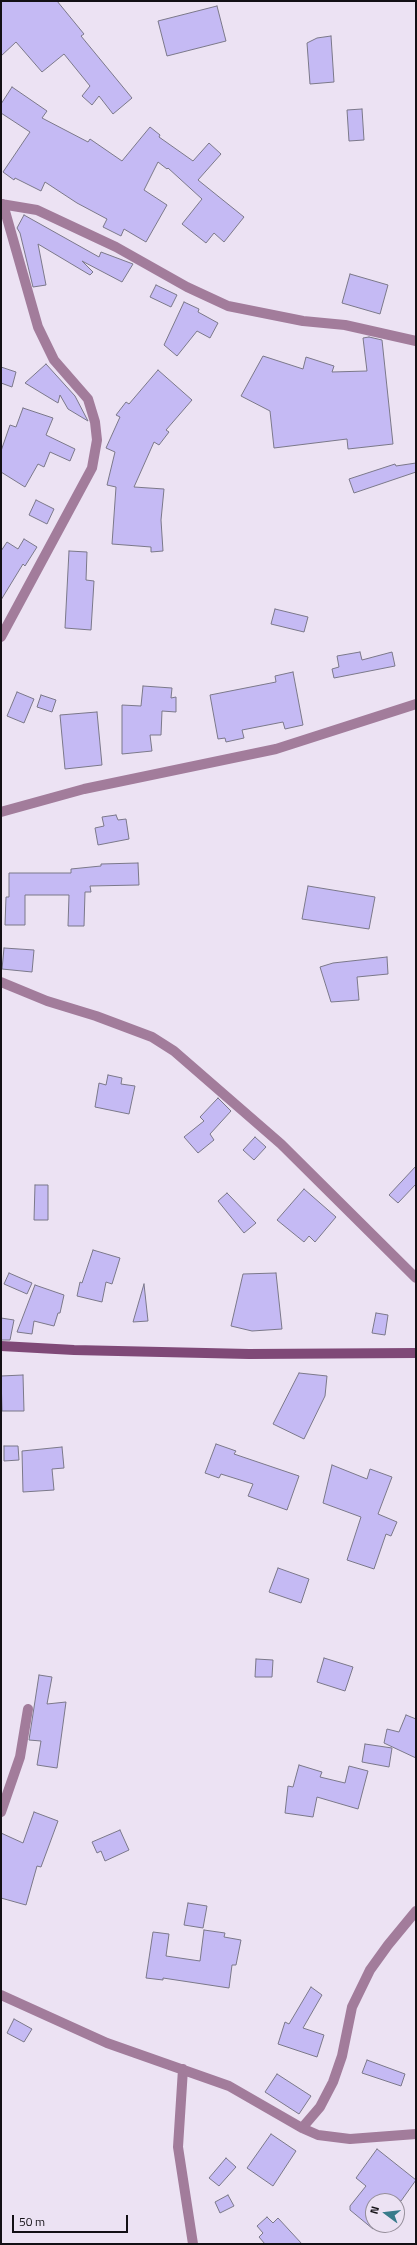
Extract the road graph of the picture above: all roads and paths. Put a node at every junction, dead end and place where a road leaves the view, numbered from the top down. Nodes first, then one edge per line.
1 (2, 204) edge
2 (416, 341) edge
3 (1, 637) edge
4 (416, 704) edge
5 (1, 812) edge
6 (1, 982) edge
7 (416, 1278) edge
8 (1, 1346) edge
9 (416, 1353) edge
10 (28, 1709) dead end
11 (1, 1812) edge
12 (416, 1911) edge
13 (1, 1995) edge
14 (183, 2069) junction
15 (302, 2128) junction
16 (416, 2134) edge
17 (193, 2244) edge

1 - 2 street
1 - 3 street
4 - 5 street
6 - 7 street
8 - 9 main road
10 - 11 street
12 - 15 street
13 - 14 street
14 - 15 street
14 - 17 street
15 - 16 street

